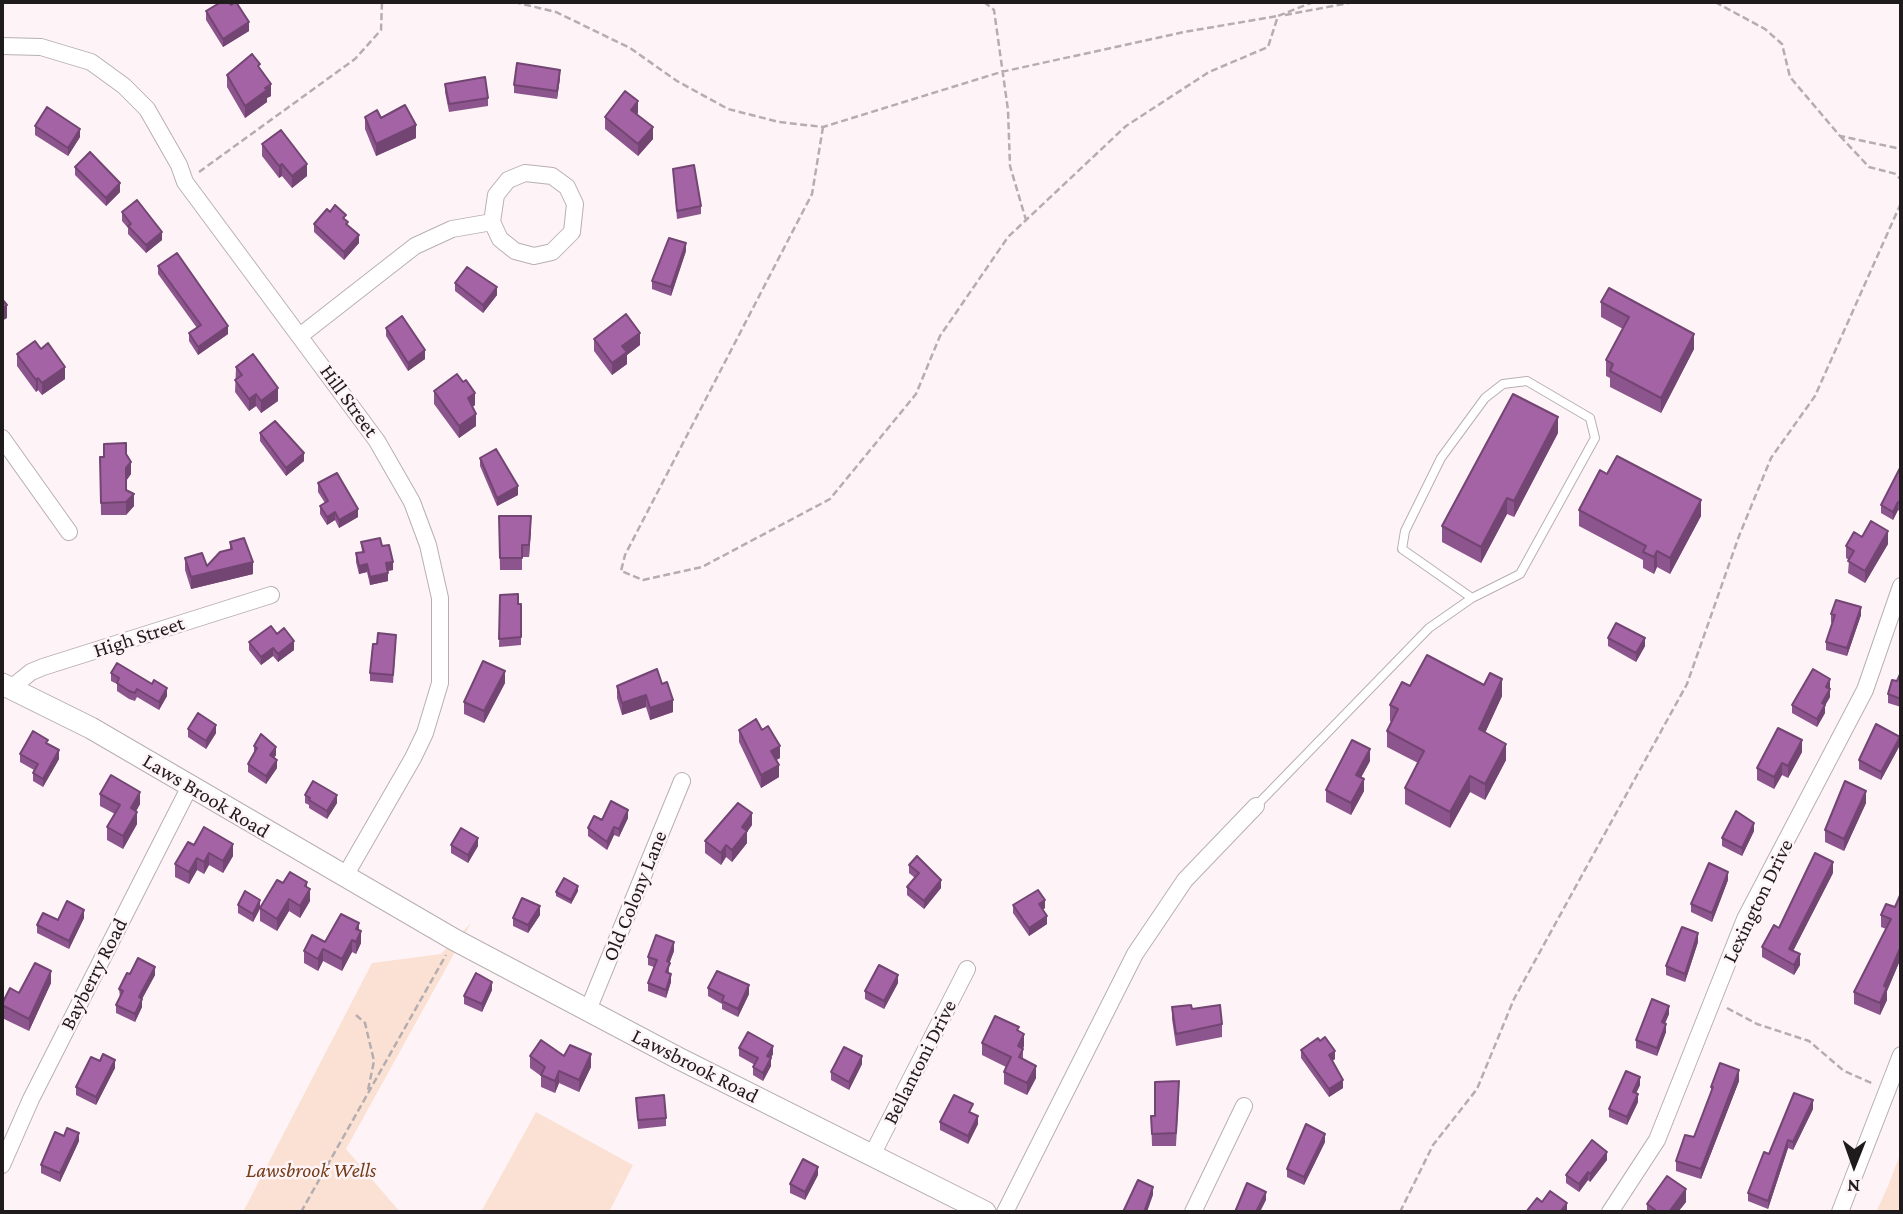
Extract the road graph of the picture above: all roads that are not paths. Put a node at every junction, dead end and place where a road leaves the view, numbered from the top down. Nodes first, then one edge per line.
1 (2, 46) edge
2 (492, 222) junction
3 (301, 335) junction
4 (2, 438) edge
5 (69, 531) dead end
6 (1901, 586) edge
7 (271, 595) dead end
8 (1472, 598) junction
9 (6, 686) edge
10 (682, 781) dead end
11 (190, 786) junction
12 (1256, 806) joint
13 (345, 876) junction
14 (408, 913) joint
15 (967, 970) dead end
16 (588, 1010) junction
17 (1901, 1055) edge
18 (1244, 1105) dead end
19 (872, 1155) junction
20 (2, 1165) edge
21 (985, 1212) edge
22 (1005, 1212) edge
23 (1193, 1212) edge
24 (1610, 1212) edge
25 (1840, 1212) edge

1 - 3 street, Hill Street
2 - 2 street
2 - 3 street
3 - 13 street, Hill Street
4 - 5 street
6 - 24 street, Lexington Drive
7 - 9 street, High Street
8 - 8 lane
8 - 12 lane
9 - 11 street, Laws Brook Road
10 - 16 street, Old Colony Lane
11 - 13 street, Laws Brook Road
11 - 20 street, Bayberry Road
12 - 22 street
13 - 14 street, Laws Brook Road
14 - 16 street, Lawsbrook Road
15 - 19 street, Bellantoni Drive
16 - 19 street, Lawsbrook Road
17 - 25 street
18 - 23 street
19 - 21 street, Lawsbrook Road

